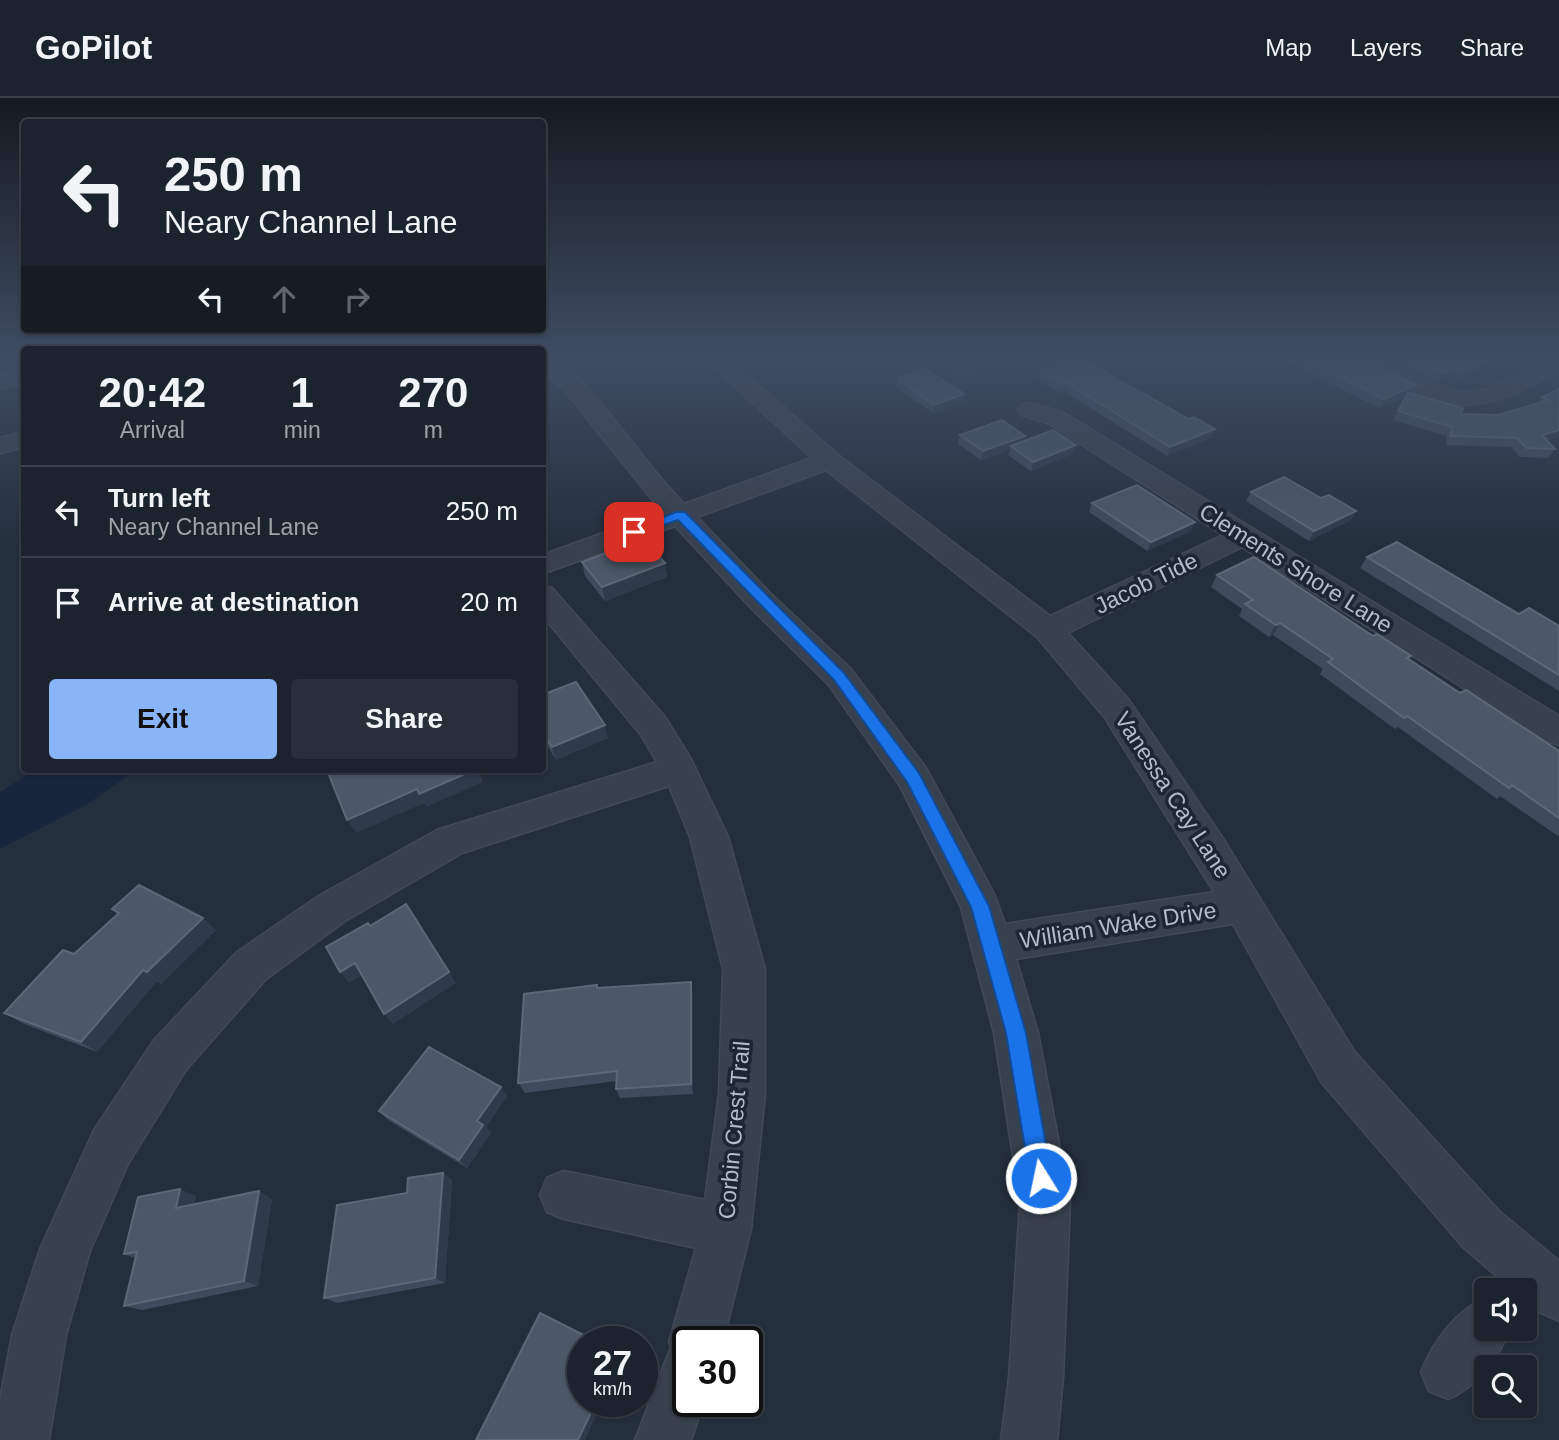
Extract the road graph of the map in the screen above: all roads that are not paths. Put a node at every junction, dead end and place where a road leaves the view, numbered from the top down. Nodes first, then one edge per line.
1 (602, 421) edge
2 (785, 421) edge
3 (1060, 421) edge
4 (21, 440) edge
5 (0, 446) edge
6 (829, 460) junction
7 (680, 515) junction
8 (1244, 536) junction
9 (546, 564) edge
10 (546, 599) edge
11 (1048, 630) junction
12 (1559, 732) edge
13 (679, 769) junction
14 (1244, 905) junction
15 (991, 945) junction
16 (564, 1195) dead end
17 (726, 1229) junction
18 (1527, 1278) edge
19 (700, 1326) edge
20 (1474, 1339) edge
21 (1448, 1372) dead end
22 (672, 1414) edge
23 (21, 1440) edge
24 (663, 1440) edge
25 (1030, 1440) edge

1 - 7 street
2 - 6 street, Vanessa Cay Lane
3 - 8 street, Clements Shore Lane
4 - 5 street
6 - 7 street
6 - 11 street, Vanessa Cay Lane
7 - 9 street
7 - 15 street
8 - 11 street, Jacob Tide
8 - 12 street, Clements Shore Lane
10 - 13 street, Corbin Crest Trail
11 - 14 street, Vanessa Cay Lane
13 - 17 street, Corbin Crest Trail
13 - 23 street
14 - 15 street, William Wake Drive
14 - 18 street, Vanessa Cay Lane
15 - 25 street
16 - 17 street
17 - 19 street, Corbin Crest Trail
20 - 21 street
22 - 24 street

